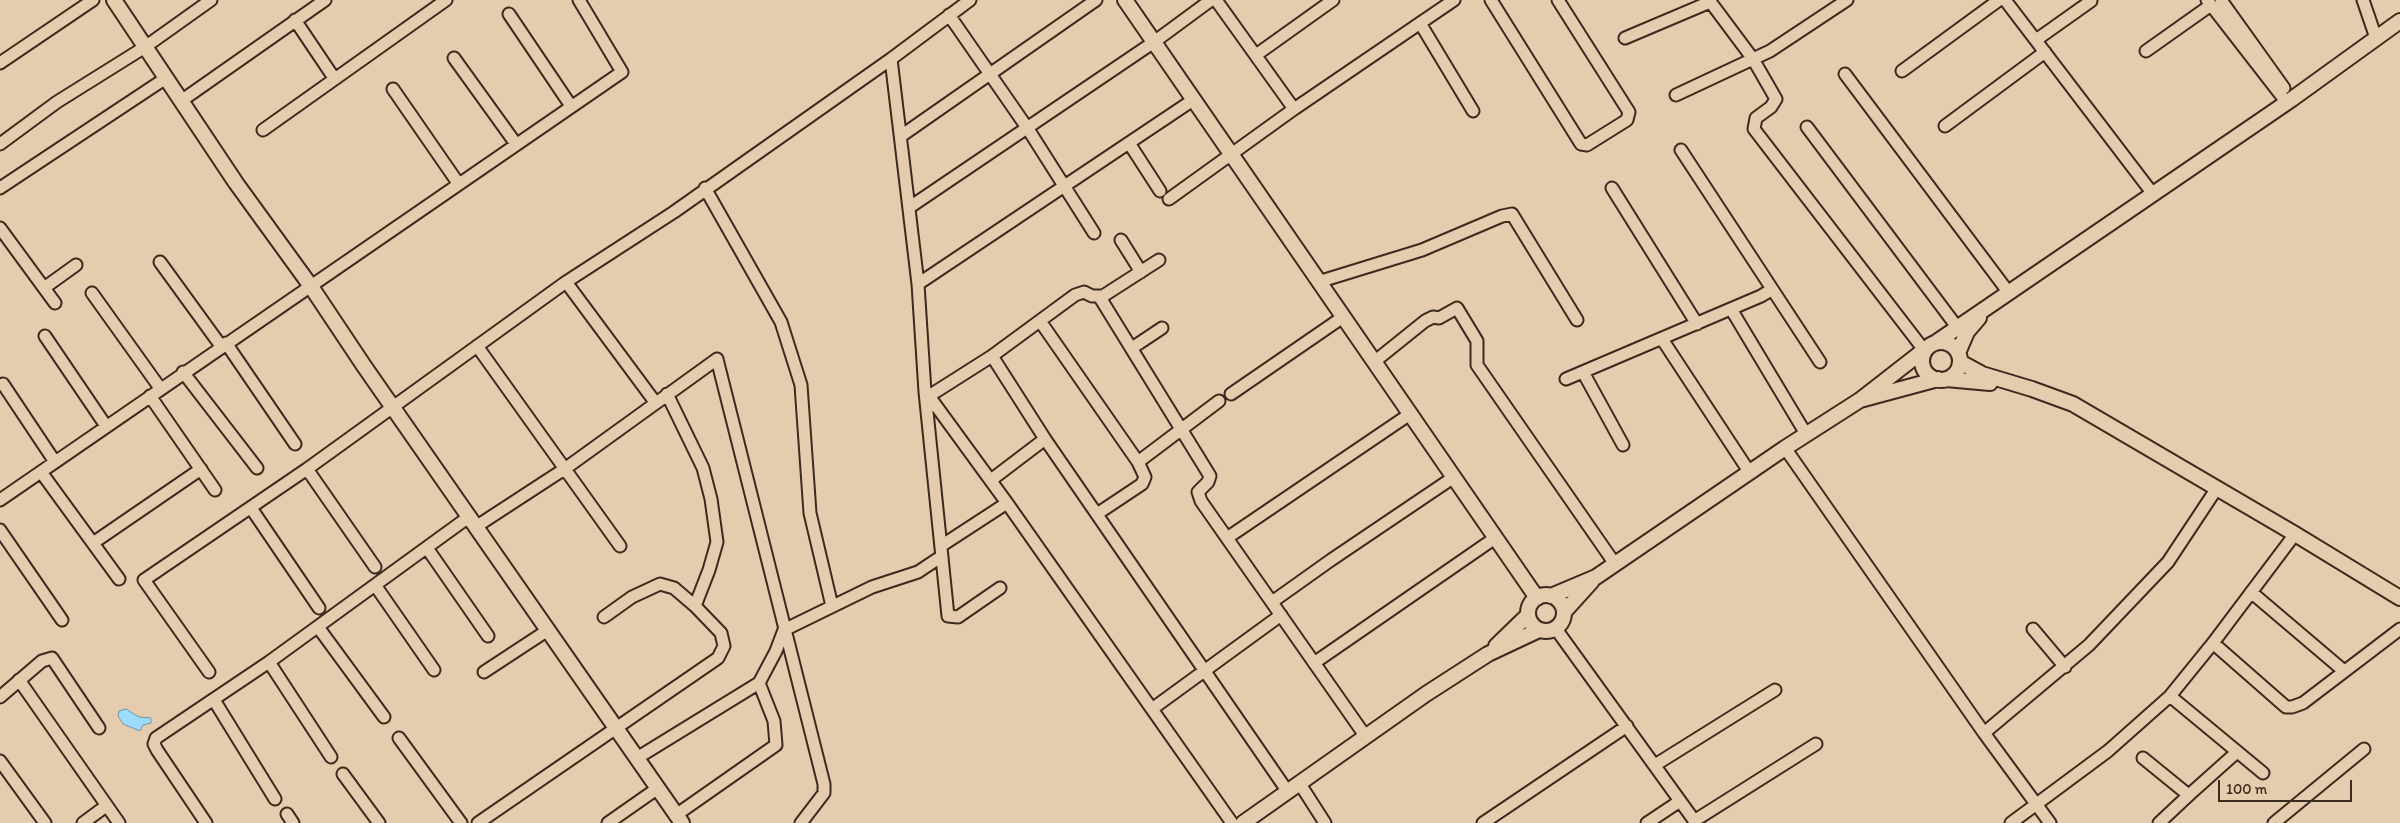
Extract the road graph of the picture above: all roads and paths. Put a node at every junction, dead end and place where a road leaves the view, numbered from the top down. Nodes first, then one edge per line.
1 (93, 0) edge
2 (114, 0) edge
3 (211, 0) edge
4 (325, 0) edge
5 (446, 0) edge
6 (579, 0) edge
7 (970, 0) edge
8 (1096, 0) edge
9 (1125, 0) edge
10 (1211, 0) edge
11 (1216, 0) edge
12 (1334, 0) edge
13 (1454, 0) edge
14 (1491, 0) edge
15 (1558, 0) edge
16 (1847, 0) edge
17 (1999, 0) edge
18 (2006, 0) edge
19 (2363, 0) edge
20 (1710, 1) edge
21 (2091, 2) dead end
22 (2213, 2) edge
23 (1316, 5) edge
24 (1437, 5) edge
25 (509, 14) dead end
26 (949, 15) junction
27 (295, 20) junction
28 (2400, 21) edge
29 (1420, 23) junction
30 (1625, 38) dead end
31 (2376, 38) junction
32 (2036, 40) junction
33 (1154, 42) junction
34 (145, 47) junction
35 (2045, 52) junction
36 (2146, 52) dead end
37 (1256, 55) junction
38 (454, 58) dead end
39 (890, 59) junction
40 (1753, 59) junction
41 (0, 63) edge
42 (1902, 71) dead end
43 (990, 74) junction
44 (1845, 74) dead end
45 (166, 78) junction
46 (334, 78) junction
47 (393, 90) dead end
48 (1676, 95) dead end
49 (1194, 100) junction
50 (181, 101) junction
51 (2290, 101) junction
52 (571, 106) junction
53 (1294, 109) junction
54 (1473, 111) dead end
55 (1945, 126) dead end
56 (1807, 128) dead end
57 (1028, 129) junction
58 (263, 130) dead end
59 (901, 136) junction
60 (1129, 143) junction
61 (0, 144) edge
62 (516, 144) junction
63 (1681, 150) dead end
64 (1230, 155) junction
65 (458, 183) junction
66 (1066, 185) junction
67 (0, 188) edge
68 (706, 188) junction
69 (1612, 188) dead end
70 (1160, 191) dead end
71 (2154, 194) junction
72 (1169, 199) dead end
73 (910, 208) junction
74 (0, 228) edge
75 (1094, 233) dead end
76 (1121, 240) dead end
77 (1160, 260) dead end
78 (160, 262) dead end
79 (76, 265) dead end
80 (1141, 272) junction
81 (566, 282) junction
82 (1318, 282) junction
83 (918, 284) junction
84 (310, 285) junction
85 (44, 288) junction
86 (1771, 290) junction
87 (92, 293) dead end
88 (2009, 293) junction
89 (1099, 296) junction
90 (55, 303) dead end
91 (1991, 304) junction
92 (1731, 309) junction
93 (1343, 317) junction
94 (1577, 320) dead end
95 (1040, 321) junction
96 (1697, 324) junction
97 (1957, 327) junction
98 (1162, 328) dead end
99 (45, 336) dead end
100 (1662, 339) junction
101 (223, 345) junction
102 (477, 346) junction
103 (1929, 346) junction
104 (1132, 348) junction
105 (992, 356) junction
106 (1959, 358) junction
107 (1374, 362) junction
108 (1820, 362) dead end
109 (183, 372) junction
110 (1583, 372) junction
111 (1566, 379) dead end
112 (1942, 379) junction
113 (3, 384) dead end
114 (2014, 385) junction
115 (160, 388) junction
116 (667, 394) junction
117 (927, 394) junction
118 (1231, 394) dead end
119 (150, 396) junction
120 (1860, 400) junction
121 (1220, 401) dead end
122 (655, 402) junction
123 (394, 407) junction
124 (1410, 414) junction
125 (106, 426) junction
126 (1181, 428) junction
127 (1806, 434) junction
128 (1045, 439) junction
129 (295, 444) dead end
130 (1623, 445) dead end
131 (1785, 448) junction
132 (55, 462) junction
133 (1138, 462) junction
134 (257, 468) dead end
135 (566, 468) junction
136 (201, 469) junction
137 (307, 469) junction
138 (41, 472) junction
139 (1750, 473) junction
140 (1454, 477) junction
141 (991, 480) junction
142 (2217, 488) junction
143 (215, 490) dead end
144 (0, 500) edge
145 (1007, 503) junction
146 (251, 508) junction
147 (1097, 514) junction
148 (474, 521) junction
149 (0, 530) edge
150 (2295, 534) junction
151 (1227, 538) junction
152 (1495, 538) junction
153 (93, 543) junction
154 (620, 546) dead end
155 (427, 548) junction
156 (941, 551) junction
157 (1615, 564) junction
158 (374, 567) dead end
159 (1596, 577) junction
160 (119, 579) dead end
161 (375, 585) junction
162 (1000, 588) dead end
163 (2251, 592) junction
164 (1551, 596) junction
165 (1537, 598) junction
166 (2400, 598) edge
167 (1272, 602) junction
168 (695, 606) junction
169 (832, 606) junction
170 (319, 608) dead end
171 (1564, 612) junction
172 (1281, 615) junction
173 (1528, 615) junction
174 (604, 617) dead end
175 (62, 620) dead end
176 (318, 626) junction
177 (1556, 629) junction
178 (2033, 629) dead end
179 (2400, 629) edge
180 (548, 630) junction
181 (784, 630) junction
182 (1539, 630) junction
183 (488, 636) dead end
184 (2213, 643) junction
185 (1488, 654) junction
186 (269, 662) junction
187 (1314, 663) junction
188 (2066, 667) junction
189 (434, 670) dead end
190 (1205, 671) junction
191 (2344, 671) junction
192 (209, 672) dead end
193 (484, 672) dead end
194 (19, 680) junction
195 (759, 683) junction
196 (1775, 690) dead end
197 (2170, 696) junction
198 (0, 697) edge
199 (214, 700) junction
200 (1152, 709) junction
201 (384, 717) dead end
202 (1627, 726) junction
203 (99, 728) dead end
204 (618, 729) junction
205 (1984, 733) junction
206 (1366, 737) junction
207 (399, 738) dead end
208 (1816, 744) dead end
209 (2364, 749) dead end
210 (2238, 752) junction
211 (331, 757) dead end
212 (638, 758) junction
213 (2143, 758) dead end
214 (0, 761) edge
215 (1655, 766) junction
216 (2264, 773) dead end
217 (343, 774) dead end
218 (658, 788) junction
219 (1294, 788) junction
220 (2190, 794) junction
221 (275, 799) dead end
222 (1680, 801) junction
223 (106, 806) junction
224 (2037, 806) junction
225 (679, 819) edge
226 (484, 821) edge
227 (1695, 822) edge
228 (45, 823) edge
229 (83, 823) edge
230 (119, 823) edge
231 (206, 823) edge
232 (379, 823) edge
233 (461, 823) edge
234 (608, 823) edge
235 (801, 823) edge
236 (1232, 823) edge
237 (1243, 823) edge
238 (1325, 823) edge
239 (1483, 823) edge
240 (1647, 823) edge
241 (2012, 823) edge
242 (2050, 823) edge
243 (2159, 823) edge
244 (2274, 823) edge

1 - 41 street
2 - 34 street
3 - 34 street
4 - 27 street
5 - 46 street
6 - 52 street
7 - 26 street
8 - 43 street
9 - 33 street
10 - 33 street
11 - 37 street
12 - 23 street
13 - 24 street
14 - 15 street
16 - 40 street
17 - 42 street
18 - 32 street
19 - 31 street
20 - 30 street
20 - 40 street
21 - 32 street
22 - 36 street
22 - 51 street
23 - 37 street
24 - 29 street
25 - 52 street
26 - 39 street
26 - 43 street
27 - 46 street
27 - 50 street
28 - 31 street
29 - 53 street
29 - 54 street
31 - 51 street
32 - 35 street
33 - 49 street
33 - 57 street
34 - 45 street
34 - 61 street
35 - 55 street
35 - 71 street
37 - 53 street
38 - 62 street
39 - 59 street
39 - 68 street
40 - 48 street
40 - 103 street
43 - 57 street
43 - 59 street
44 - 88 street
45 - 50 street
45 - 67 street
46 - 58 street
47 - 65 street
49 - 60 street
49 - 64 street
50 - 84 street
51 - 71 street
52 - 62 street
53 - 64 street
56 - 97 street
57 - 66 street
57 - 73 street
59 - 73 street
60 - 66 street
60 - 70 street
62 - 65 street
63 - 86 street
64 - 72 street
64 - 82 street
65 - 84 street
66 - 75 street
66 - 83 street
68 - 81 street
68 - 169 street
69 - 96 street
71 - 88 street
73 - 83 street
74 - 85 street
76 - 80 street
77 - 80 street
78 - 101 street
79 - 85 street
80 - 89 street
81 - 102 street
81 - 122 street
82 - 93 street
82 - 94 street
83 - 117 street
84 - 101 street
84 - 123 street
85 - 90 street
86 - 92 street
86 - 108 street
87 - 115 street
88 - 91 street
89 - 95 street
89 - 104 street
91 - 97 street
91 - 106 street
92 - 96 street
92 - 127 street
93 - 107 street
93 - 118 street
95 - 105 street
95 - 133 street
96 - 100 street
97 - 103 street
98 - 104 street
99 - 125 street
100 - 110 street
100 - 139 street
101 - 109 street
101 - 129 street
102 - 123 street
102 - 135 street
103 - 106 street
103 - 112 street
103 - 120 street
104 - 126 street
105 - 117 street
105 - 128 street
106 - 112 street
106 - 114 street
107 - 124 street
107 - 157 street
109 - 115 street
109 - 134 street
110 - 111 street
110 - 130 street
112 - 114 street
112 - 120 street
113 - 132 street
114 - 142 street
115 - 119 street
116 - 122 street
116 - 168 street
116 - 181 street
117 - 141 street
117 - 156 street
119 - 125 street
119 - 136 street
120 - 127 street
121 - 126 street
122 - 135 street
123 - 137 street
123 - 148 street
124 - 140 street
124 - 151 street
125 - 132 street
126 - 133 street
126 - 151 street
127 - 131 street
128 - 141 street
128 - 147 street
131 - 139 street
131 - 205 street
132 - 138 street
133 - 147 street
135 - 148 street
135 - 154 street
136 - 143 street
136 - 153 street
137 - 146 street
137 - 158 street
138 - 144 street
138 - 153 street
139 - 157 street
140 - 152 street
140 - 167 street
141 - 145 street
142 - 150 street
142 - 188 street
145 - 156 street
145 - 200 street
146 - 170 street
146 - 192 street
147 - 190 street
148 - 155 street
148 - 180 street
149 - 175 street
150 - 163 street
150 - 166 street
151 - 167 street
152 - 165 street
152 - 187 street
153 - 160 street
155 - 161 street
155 - 183 street
156 - 162 street
156 - 169 street
157 - 159 street
159 - 164 street
159 - 171 street
161 - 176 street
161 - 189 street
163 - 184 street
163 - 191 street
164 - 165 street
164 - 171 street
165 - 173 street
167 - 172 street
168 - 174 street
168 - 204 street
169 - 181 street
171 - 177 street
172 - 187 street
172 - 190 street
173 - 182 street
173 - 185 street
176 - 186 street
176 - 201 street
177 - 182 street
177 - 202 street
178 - 188 street
179 - 191 street
180 - 193 street
180 - 204 street
181 - 195 street
181 - 235 street
182 - 185 street
184 - 191 street
184 - 197 street
185 - 206 street
186 - 199 street
186 - 211 street
187 - 206 street
188 - 205 street
190 - 200 street
190 - 219 street
194 - 198 street
194 - 203 street
194 - 223 street
195 - 212 street
195 - 225 street
196 - 215 street
197 - 210 street
197 - 224 street
199 - 221 street
199 - 231 street
200 - 236 street
202 - 215 street
202 - 239 street
204 - 212 street
204 - 226 street
205 - 224 street
206 - 219 street
207 - 233 street
208 - 227 street
209 - 244 street
210 - 216 street
210 - 220 street
212 - 218 street
213 - 220 street
214 - 228 street
215 - 222 street
217 - 232 street
218 - 225 street
218 - 234 street
219 - 237 street
219 - 238 street
220 - 243 street
222 - 227 street
222 - 240 street
223 - 229 street
223 - 230 street
224 - 241 street
224 - 242 street

